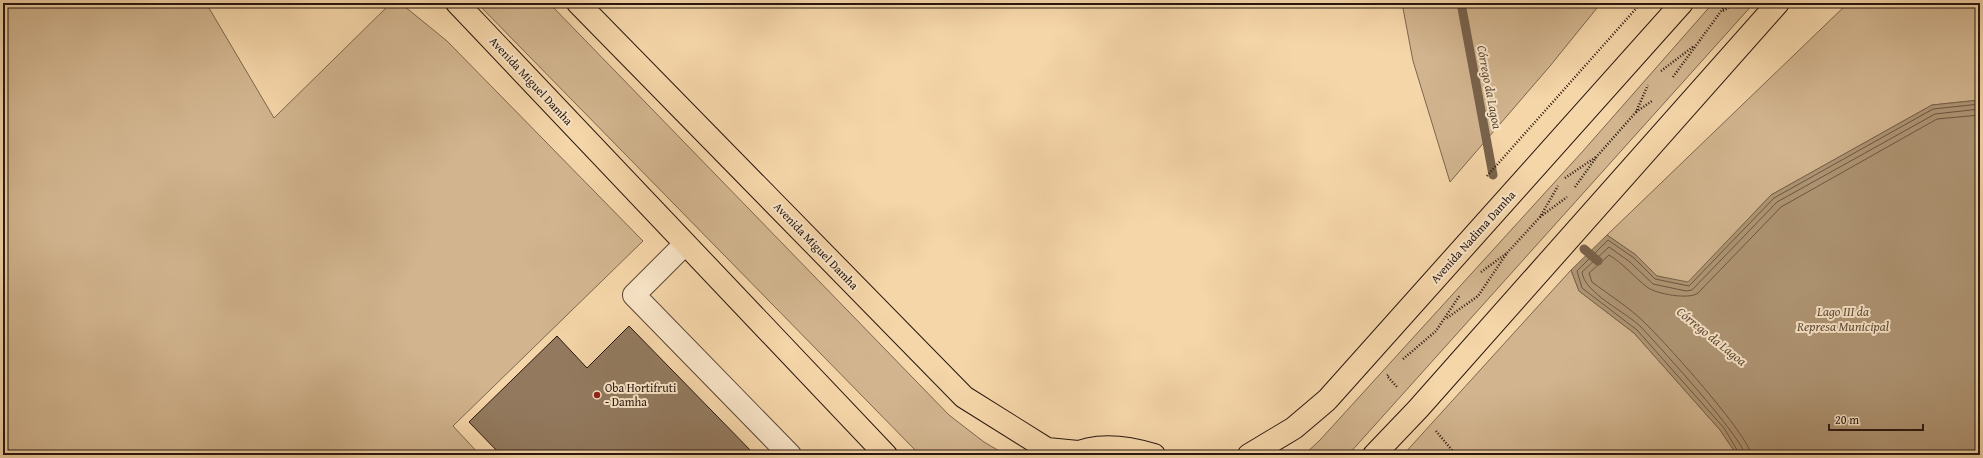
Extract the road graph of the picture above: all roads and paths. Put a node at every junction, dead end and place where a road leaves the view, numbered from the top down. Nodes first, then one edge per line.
1 (457, 3) edge
2 (578, 3) edge
3 (1641, 3) edge
4 (1682, 3) edge
5 (1727, 3) edge
6 (1736, 3) edge
7 (1778, 3) edge
8 (1721, 13) junction
9 (1694, 46) junction
10 (1659, 73) dead end
11 (1650, 82) dead end
12 (1669, 82) dead end
13 (1654, 100) dead end
14 (1636, 112) junction
15 (1598, 155) junction
16 (1486, 178) dead end
17 (1572, 190) dead end
18 (1568, 196) dead end
19 (1540, 217) junction
20 (685, 244) junction
21 (1507, 253) junction
22 (1478, 275) dead end
23 (1464, 290) dead end
24 (1432, 424) dead end
25 (1075, 454) edge
26 (1456, 454) edge
27 (790, 455) edge
28 (886, 455) edge
29 (1154, 455) edge
30 (1249, 455) edge
31 (1374, 455) edge

1 - 20 main road, Avenida Miguel Damha
2 - 25 main road, Avenida Miguel Damha
3 - 16 path
4 - 30 main road, Avenida Nadima Damha
5 - 8 path
6 - 8 path
7 - 31 main road
8 - 9 path
9 - 10 path
9 - 12 path
11 - 14 path
13 - 14 path
14 - 15 path
15 - 17 path
15 - 19 path
18 - 19 path
19 - 21 path
20 - 27 lane
20 - 28 main road, Avenida Miguel Damha
21 - 22 path
21 - 23 path
24 - 26 path
25 - 29 main road, Avenida Miguel Damha

